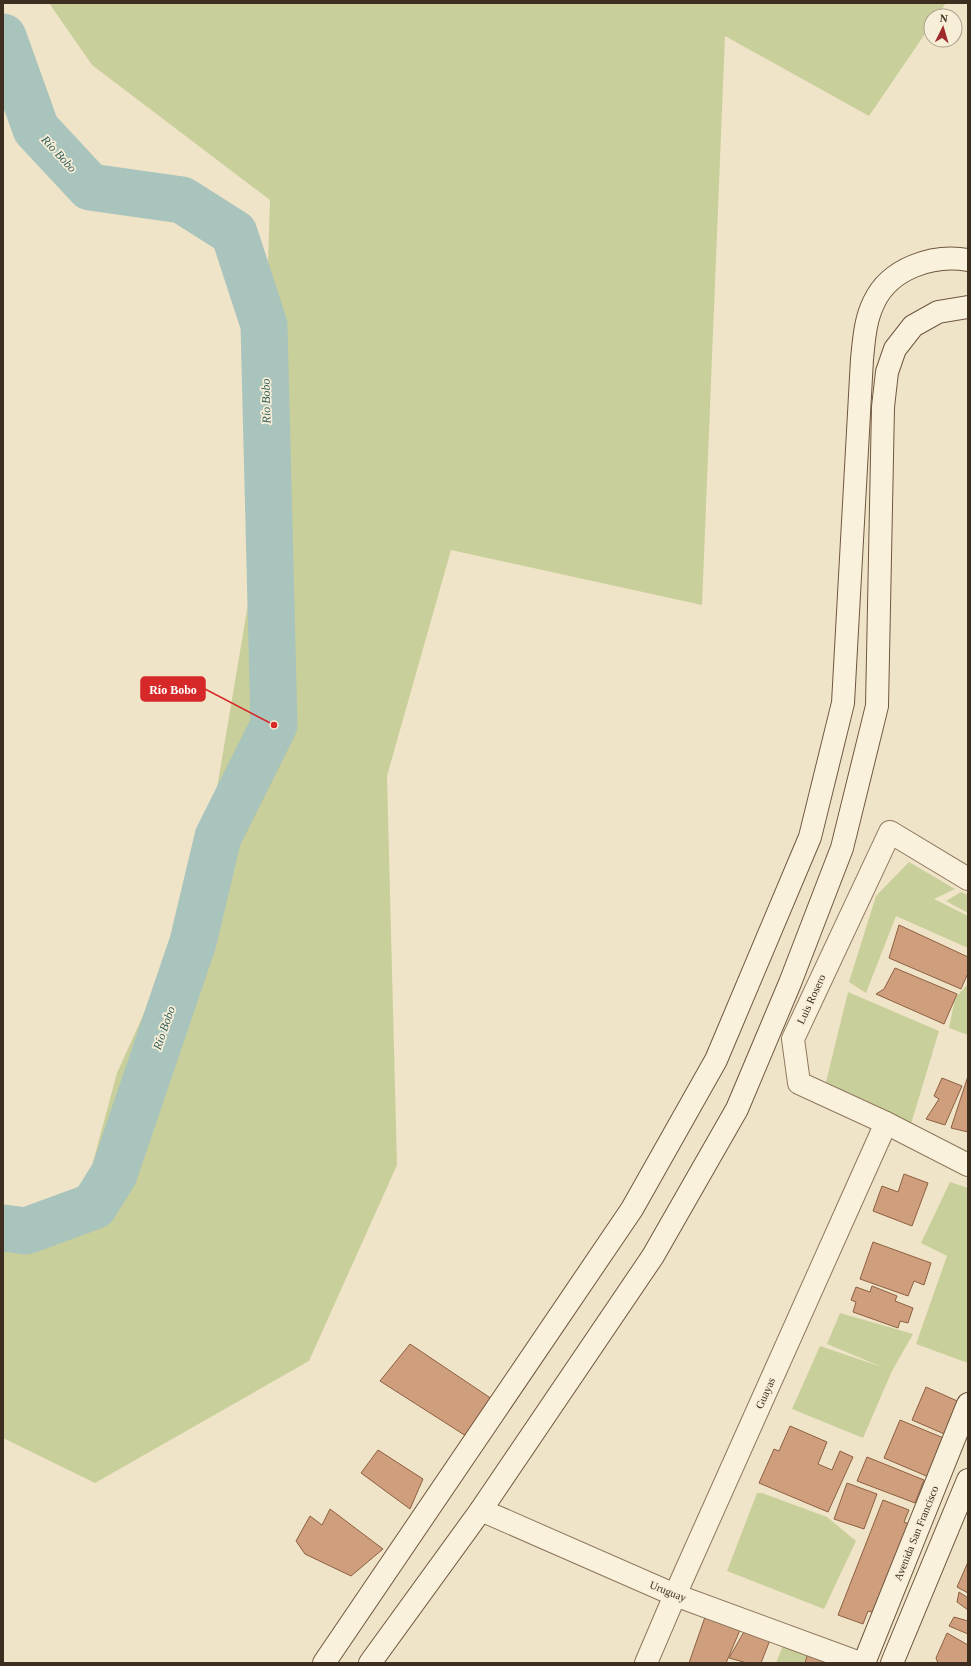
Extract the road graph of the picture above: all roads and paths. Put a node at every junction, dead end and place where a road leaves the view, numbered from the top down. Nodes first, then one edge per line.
1 (968, 260) edge
2 (968, 307) edge
3 (968, 879) edge
4 (886, 1123) junction
5 (968, 1165) edge
6 (968, 1404) edge
7 (967, 1485) edge
8 (481, 1510) junction
9 (675, 1594) junction
10 (324, 1663) edge
11 (370, 1663) edge
12 (646, 1663) edge
13 (860, 1663) edge
14 (864, 1663) edge
15 (892, 1663) edge

1 - 10 main road
2 - 8 main road
3 - 4 main road, Luis Rosero
4 - 5 main road, Luis Rosero
4 - 9 main road, Guayas
6 - 14 main road, Avenida San Francisco
7 - 15 main road
8 - 9 main road, Uruguay
8 - 11 main road
9 - 12 main road, Guayas
9 - 13 main road, Uruguay

